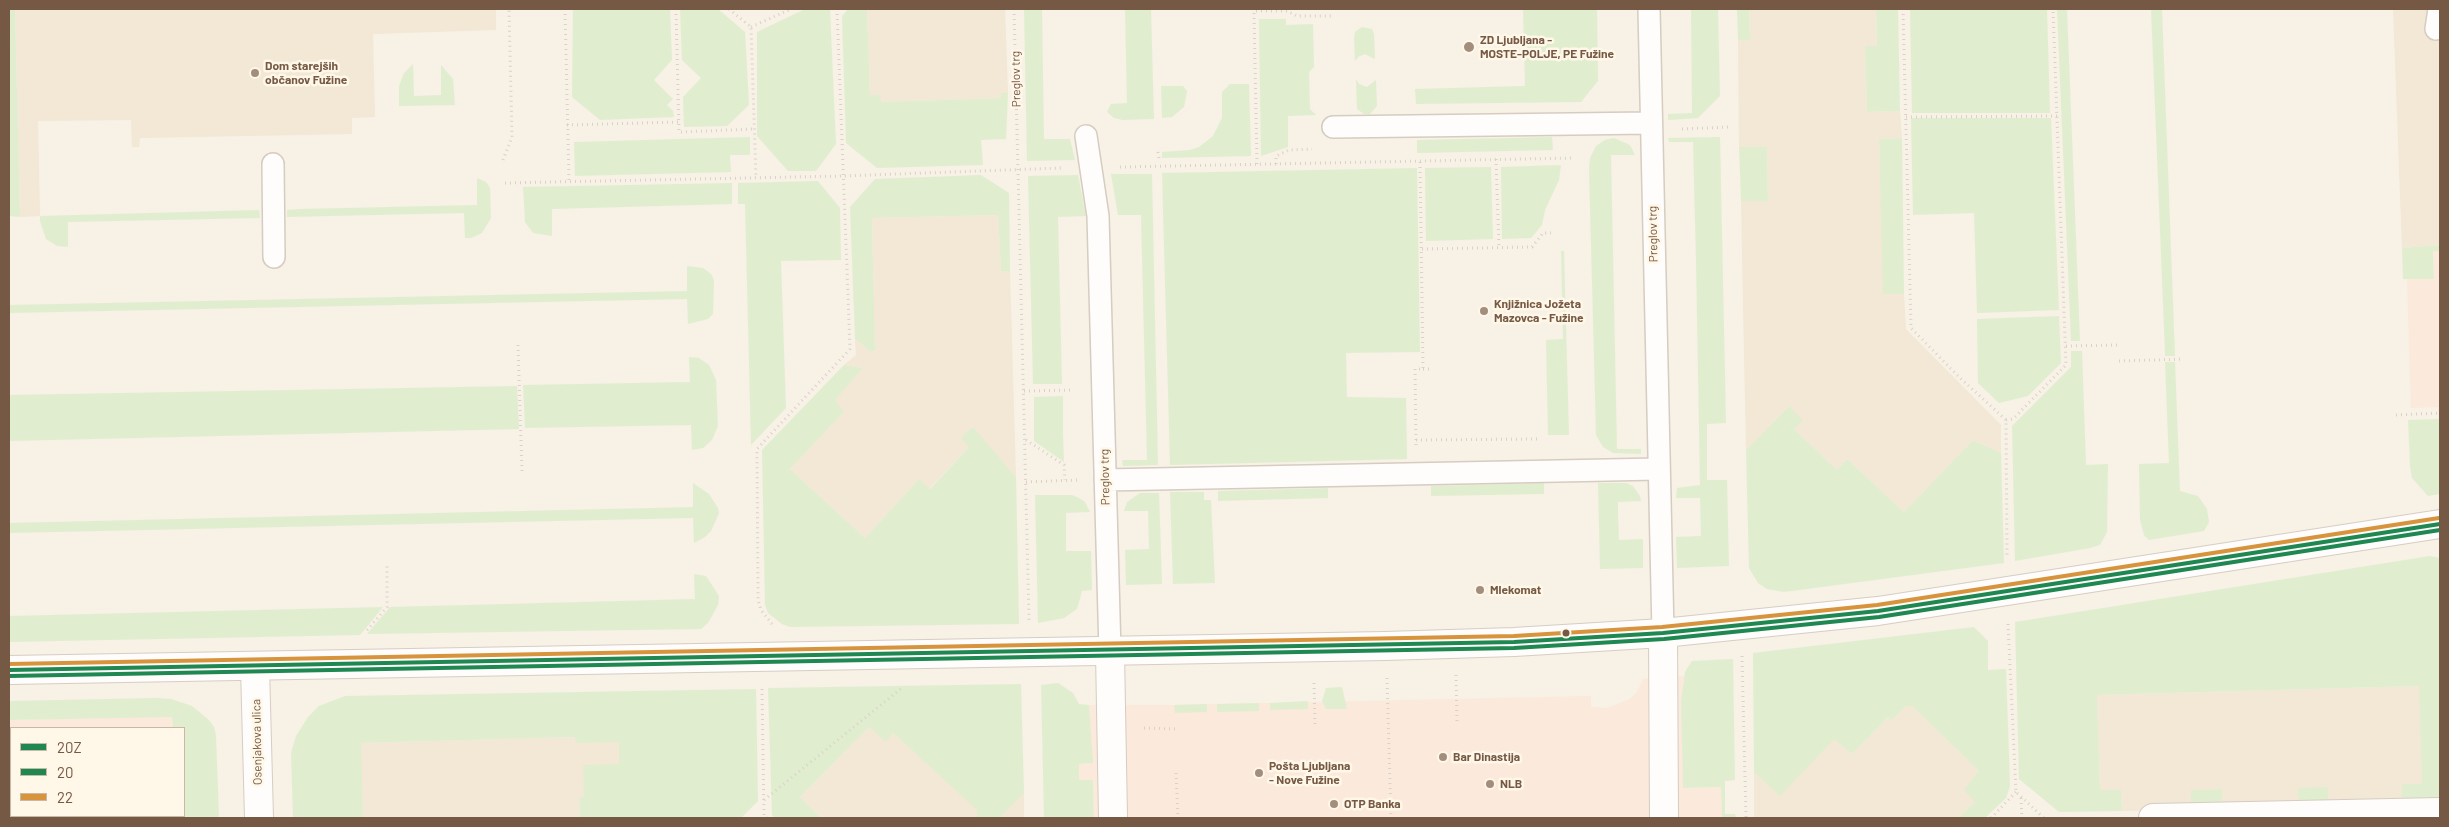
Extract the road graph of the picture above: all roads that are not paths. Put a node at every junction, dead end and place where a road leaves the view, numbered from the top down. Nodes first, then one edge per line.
1 (1649, 9) edge
2 (1333, 126) dead end
3 (1650, 127) junction
4 (1086, 136) dead end
5 (273, 164) dead end
6 (274, 256) dead end
7 (1658, 469) junction
8 (1105, 480) junction
9 (2440, 524) edge
10 (1663, 634) junction
11 (1110, 652) junction
12 (255, 666) junction
13 (9, 670) edge
14 (2440, 812) edge
15 (259, 818) edge
16 (1113, 818) edge
17 (1664, 818) edge
18 (2153, 818) edge

1 - 3 lane, Preglov trg
2 - 3 lane
3 - 7 lane, Preglov trg
4 - 8 lane, Preglov trg
5 - 6 lane
7 - 8 lane
7 - 10 lane, Preglov trg
8 - 11 lane, Preglov trg
9 - 10 street
10 - 11 street
10 - 17 street, Preglov trg
11 - 12 street
11 - 16 street, Preglov trg
12 - 13 street
12 - 15 street, Osenjakova ulica
14 - 18 street

